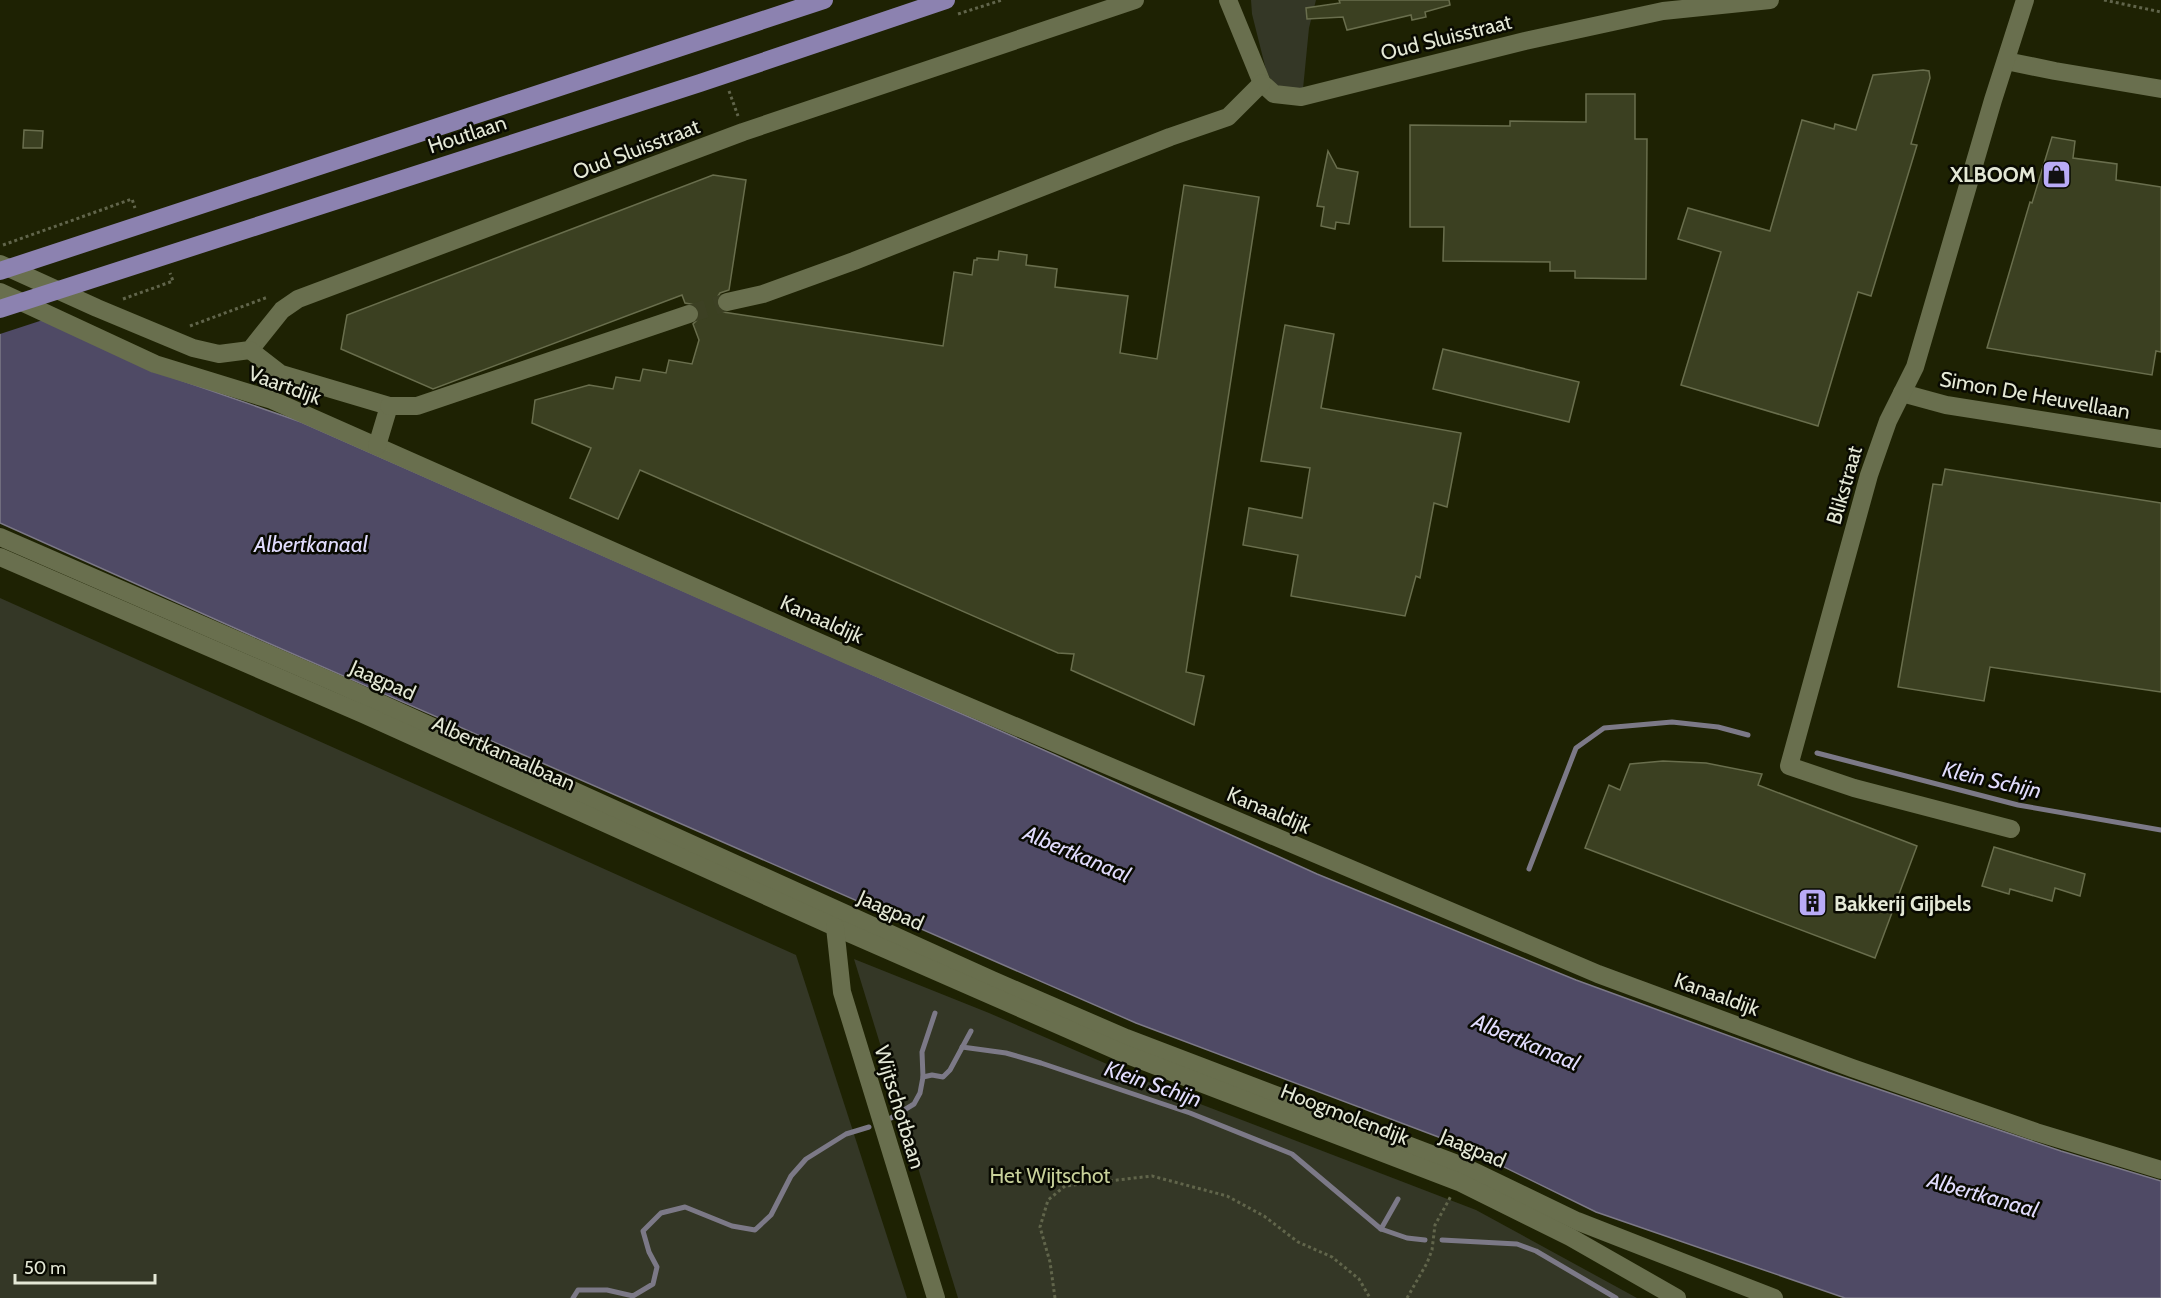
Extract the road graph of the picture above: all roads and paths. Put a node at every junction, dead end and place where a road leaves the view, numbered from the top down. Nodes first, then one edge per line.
1 (824, 0) edge
2 (946, 0) edge
3 (1135, 0) edge
4 (1228, 0) edge
5 (1770, 0) edge
6 (2025, 0) edge
7 (2104, 0) edge
8 (2161, 12) edge
9 (2006, 61) junction
10 (1262, 84) junction
11 (2161, 89) edge
12 (728, 90) dead end
13 (739, 121) dead end
14 (132, 199) dead end
15 (0, 246) edge
16 (0, 264) edge
17 (0, 271) edge
18 (170, 273) dead end
19 (0, 292) edge
20 (120, 300) dead end
21 (727, 302) tunnel mouth
22 (0, 309) edge
23 (689, 314) tunnel mouth
24 (250, 350) junction
25 (1902, 393) junction
26 (389, 406) junction
27 (2161, 439) edge
28 (377, 446) junction
29 (0, 537) edge
30 (0, 557) edge
31 (2011, 830) dead end
32 (835, 927) junction
33 (987, 994) joint
34 (2161, 1170) edge
35 (1459, 1182) junction
36 (936, 1298) edge
37 (1055, 1298) edge
38 (1370, 1298) edge
39 (1407, 1298) edge
40 (1677, 1298) edge
41 (1774, 1298) edge

1 - 17 main road, Houtlaan
2 - 22 main road, Houtlaan
3 - 24 street, Oud Sluisstraat
4 - 10 street
5 - 10 street, Oud Sluisstraat
6 - 9 street, Blikstraat
7 - 8 path
9 - 11 street
9 - 25 street, Blikstraat
10 - 21 street
12 - 13 path
14 - 15 path
16 - 24 street
18 - 20 path
19 - 28 street, Vaartdijk
23 - 26 street, Vaartdijk
24 - 26 street, Vaartdijk
25 - 27 street, Simon De Heuvellaan
25 - 31 street, Blikstraat
26 - 28 street
28 - 34 street, Kanaaldijk
29 - 41 street, Jaagpad
30 - 32 street, Albertkanaalbaan
32 - 33 street, Albertkanaalbaan
32 - 36 street, Wijtschotbaan
33 - 35 street, Hoogmolendijk
35 - 39 path
35 - 40 street, Hoogmolendijk
37 - 38 path

